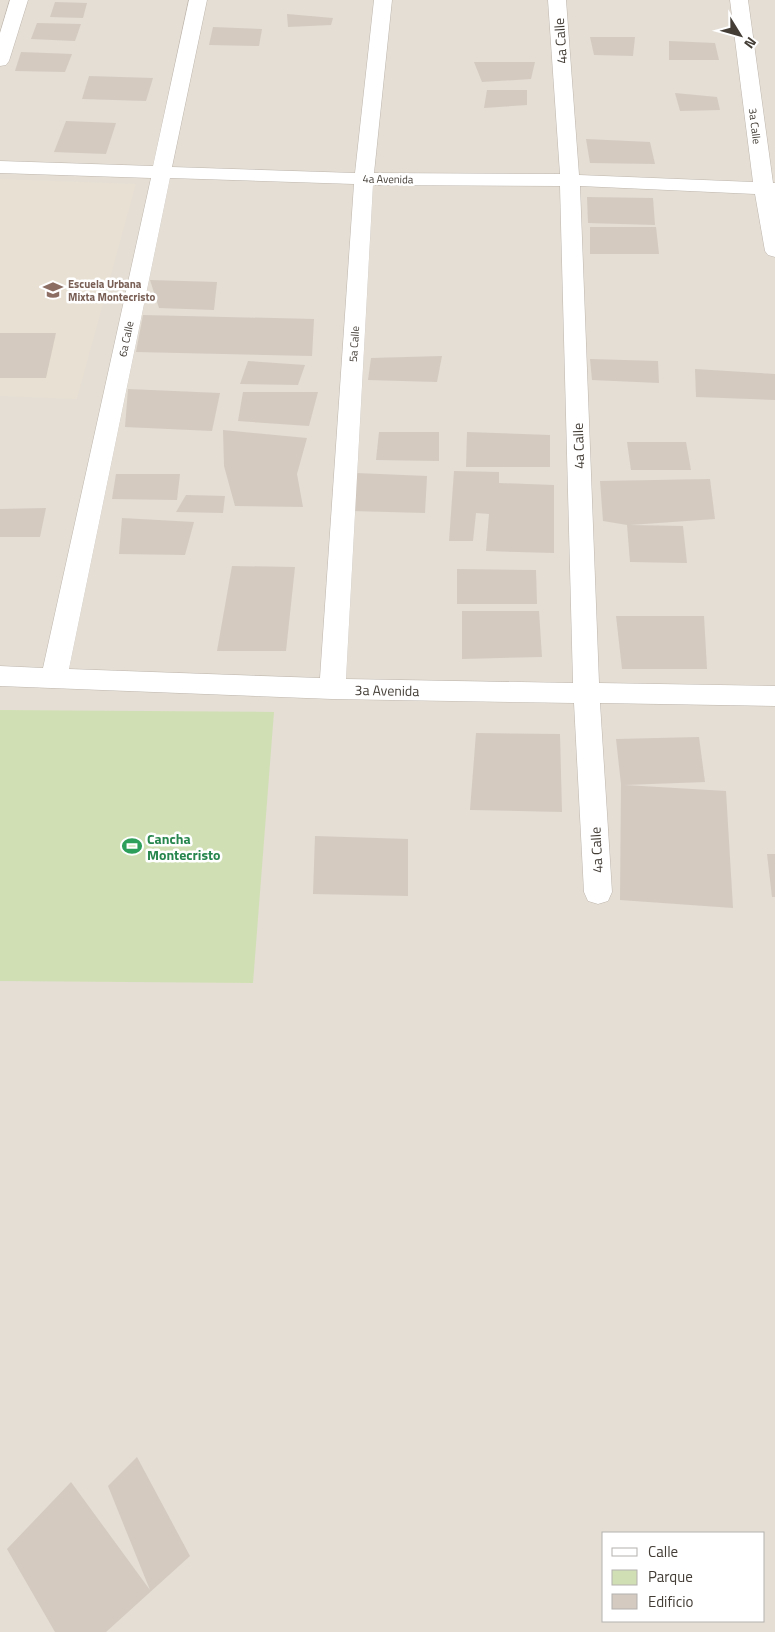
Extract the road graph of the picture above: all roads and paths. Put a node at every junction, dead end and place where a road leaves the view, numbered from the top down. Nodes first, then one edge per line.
1 (19, 0) edge
2 (198, 0) edge
3 (383, 0) edge
4 (557, 0) edge
5 (739, 0) edge
6 (0, 61) edge
7 (0, 167) edge
8 (163, 171) junction
9 (364, 179) junction
10 (570, 180) junction
11 (769, 189) edge
12 (775, 251) edge
13 (0, 676) edge
14 (54, 678) junction
15 (332, 689) junction
16 (586, 694) junction
17 (775, 696) edge
18 (598, 892) dead end

1 - 6 street
2 - 8 street, 6a Calle
3 - 9 street, 5a Calle
4 - 10 street, 4a Calle
5 - 11 street, 3a Calle
7 - 8 street, 4a Avenida
8 - 9 street, 4a Avenida
8 - 14 street, 6a Calle
9 - 10 street, 4a Avenida
9 - 15 street, 5a Calle
10 - 11 street, 4a Avenida
10 - 16 street, 4a Calle
11 - 12 street, 3a Calle
13 - 14 street, 3a Avenida
14 - 15 street, 3a Avenida
15 - 16 street, 3a Avenida
16 - 17 street, 3a Avenida
16 - 18 street, 4a Calle

